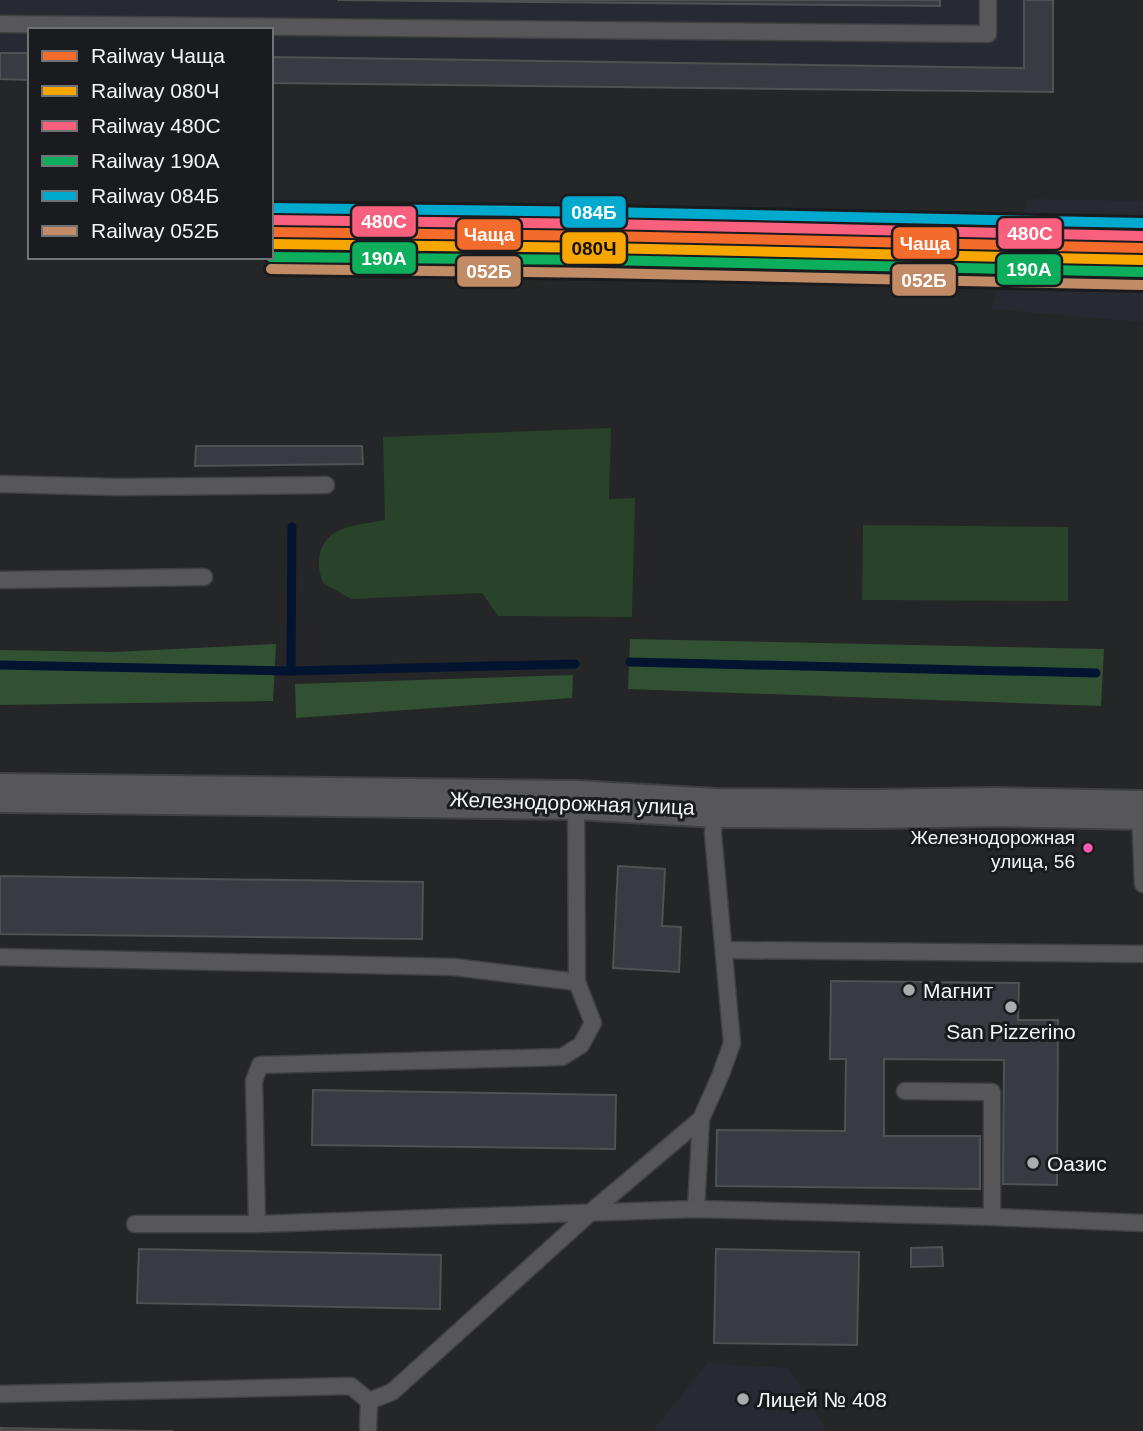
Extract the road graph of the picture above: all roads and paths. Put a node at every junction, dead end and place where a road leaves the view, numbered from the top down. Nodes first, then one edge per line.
1 (988, 0) edge
2 (0, 24) edge
3 (0, 484) edge
4 (326, 485) dead end
5 (204, 577) dead end
6 (0, 580) edge
7 (0, 793) edge
8 (576, 800) junction
9 (715, 808) junction
10 (1142, 810) edge
11 (1143, 884) edge
12 (724, 950) junction
13 (1143, 954) edge
14 (0, 957) edge
15 (577, 982) junction
16 (905, 1091) dead end
17 (701, 1119) junction
18 (696, 1209) junction
19 (591, 1212) junction
20 (992, 1217) junction
21 (1143, 1223) edge
22 (135, 1224) dead end
23 (257, 1224) junction
24 (0, 1394) edge
25 (369, 1401) junction
26 (369, 1431) edge

1 - 2 lane
3 - 4 lane
5 - 6 lane
7 - 8 street, Железнодорожная улица
8 - 9 street, Железнодорожная улица
8 - 15 lane
9 - 10 street, Железнодорожная улица
9 - 12 lane
10 - 11 lane
12 - 13 lane
12 - 17 lane
14 - 15 lane
15 - 23 lane
16 - 20 lane
17 - 18 lane
17 - 19 lane
18 - 19 lane
18 - 20 lane
19 - 23 lane
19 - 25 lane
20 - 21 lane
22 - 23 lane
24 - 25 lane
25 - 26 lane

